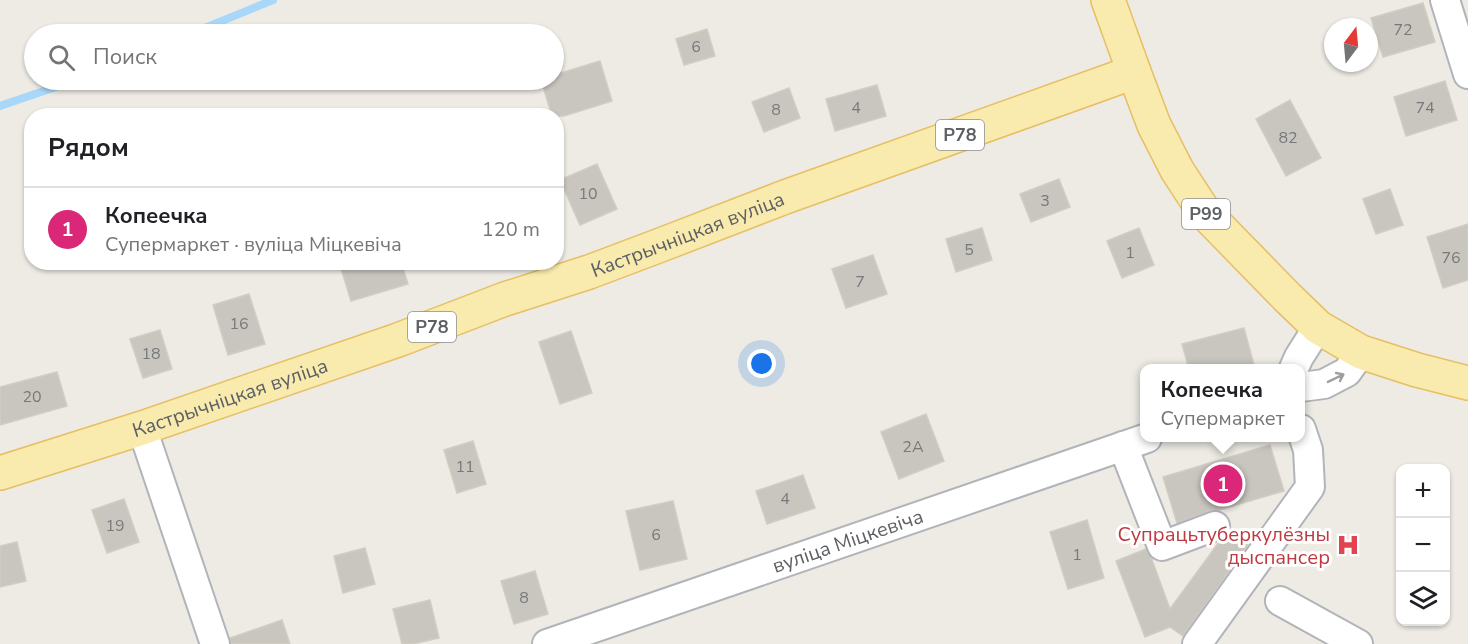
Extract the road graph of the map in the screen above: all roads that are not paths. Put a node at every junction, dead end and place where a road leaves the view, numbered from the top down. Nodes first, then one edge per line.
1 (1108, 0) edge
2 (1445, 0) edge
3 (1134, 72) junction
4 (1468, 74) edge
5 (1318, 327) junction
6 (1360, 352) junction
7 (1296, 364) edge
8 (1468, 382) edge
9 (1305, 386) edge
10 (142, 428) junction
11 (1305, 441) edge
12 (1135, 442) edge
13 (0, 473) edge
14 (1215, 526) dead end
15 (1280, 601) dead end
16 (215, 644) edge
17 (547, 644) edge
18 (1197, 644) edge
19 (1358, 644) edge

1 - 3 main road
2 - 4 street
3 - 5 main road, Р99
3 - 10 main road, Кастрычніцкая вуліца / Р78
5 - 6 main road, Р99
5 - 7 street
6 - 8 main road, Р99
9 -> 6 street
10 - 13 main road, Кастрычніцкая вуліца / Р78
10 - 16 street
11 - 18 street
12 - 14 street
12 - 17 street, вуліца Міцкевіча
15 - 19 street

